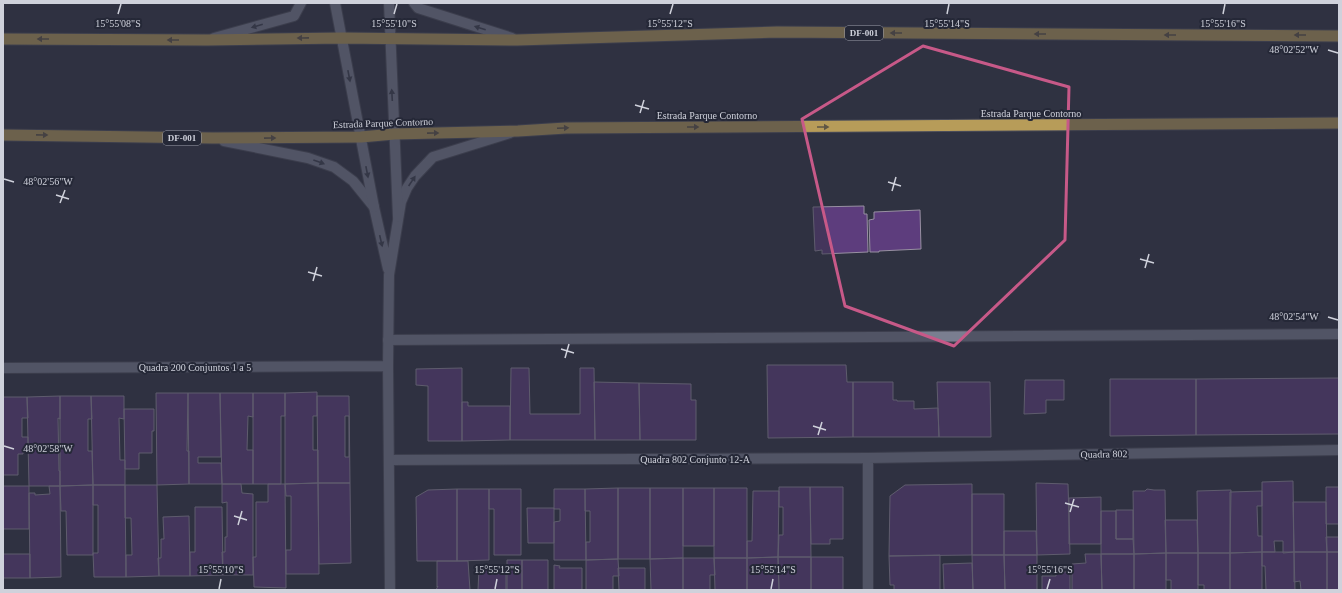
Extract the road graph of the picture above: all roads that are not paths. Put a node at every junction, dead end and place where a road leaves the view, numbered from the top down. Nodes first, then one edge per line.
1 (301, 3) edge
2 (335, 3) edge
3 (389, 3) edge
4 (414, 3) edge
5 (1339, 36) edge
6 (342, 38) junction
7 (3, 39) edge
8 (390, 39) junction
9 (207, 40) junction
10 (517, 40) junction
11 (1339, 123) edge
12 (518, 131) junction
13 (394, 134) junction
14 (3, 135) edge
15 (360, 137) junction
16 (213, 138) junction
17 (374, 207) junction
18 (398, 217) junction
19 (389, 275) junction
20 (1339, 334) edge
21 (388, 340) junction
22 (388, 366) junction
23 (3, 368) edge
24 (1339, 450) edge
25 (868, 458) junction
26 (389, 460) junction
27 (390, 590) edge
28 (868, 590) edge

1 -> 9 street
2 - 6 street
3 - 8 street
10 -> 4 street
5 -> 10 highway, DF-001
6 - 8 highway, DF-001
6 -> 9 highway, DF-001
6 -> 15 street
9 -> 7 highway, DF-001
8 - 10 highway, DF-001
13 -> 8 street
12 -> 11 highway, Estrada Parque Contorno / DF-001
13 -> 12 highway, Estrada Parque Contorno / DF-001
18 -> 12 street
13 - 15 highway, Estrada Parque Contorno / DF-001
13 - 18 street
14 -> 16 highway, Estrada Parque Contorno / DF-001
16 -> 15 highway, Estrada Parque Contorno / DF-001
15 -> 17 street
16 -> 17 street
17 -> 19 street
18 - 19 street
19 - 21 street
20 - 21 street
21 - 22 street
22 - 23 street, Quadra 200 Conjuntos 1 a 5
22 - 26 street
24 - 25 street, Quadra 802
25 - 26 street, Quadra 802 Conjunto 12-A
25 - 28 street
26 - 27 street

